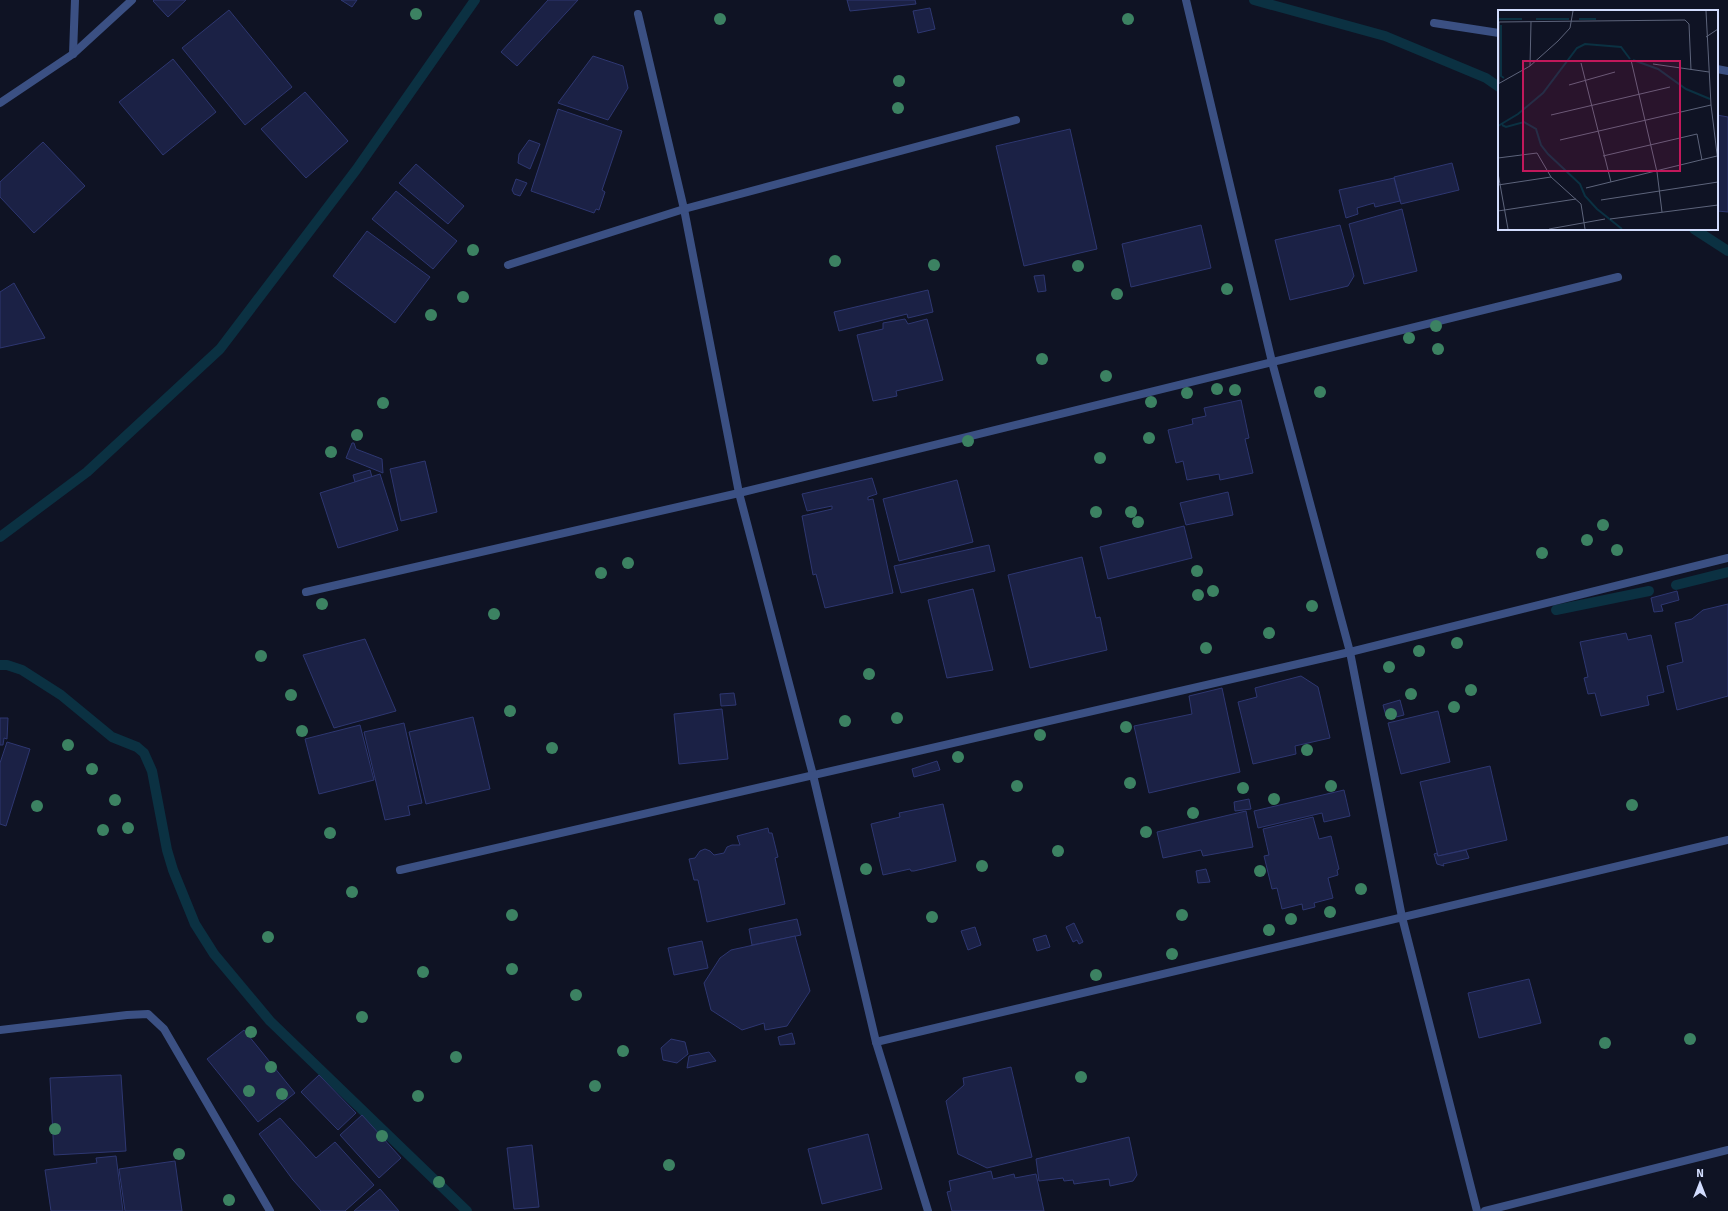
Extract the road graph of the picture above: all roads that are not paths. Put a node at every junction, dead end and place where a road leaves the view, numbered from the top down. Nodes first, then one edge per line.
1 (75, 0) edge
2 (132, 0) edge
3 (1186, 0) edge
4 (638, 14) dead end
5 (1434, 23) dead end
6 (1498, 33) edge
7 (73, 54) junction
8 (1718, 69) edge
9 (1728, 71) edge
10 (0, 104) edge
11 (1016, 120) dead end
12 (684, 209) junction
13 (508, 265) dead end
14 (1618, 278) dead end
15 (1272, 362) junction
16 (739, 493) junction
17 (1728, 558) edge
18 (306, 592) dead end
19 (1350, 652) junction
20 (813, 775) junction
21 (1728, 840) edge
22 (400, 870) dead end
23 (1402, 918) junction
24 (0, 1030) edge
25 (876, 1042) junction
26 (1728, 1150) edge
27 (270, 1211) edge
28 (928, 1211) edge
29 (1477, 1211) edge
30 (1485, 1211) edge

1 - 7 street
2 - 7 street
3 - 15 street
4 - 12 street
5 - 6 street
7 - 10 street
8 - 9 street
11 - 12 street
12 - 13 street
12 - 16 street
14 - 15 street
15 - 16 street
15 - 19 street
16 - 18 street
16 - 20 street
17 - 19 street
19 - 20 street
19 - 23 street
20 - 22 street
20 - 25 street
21 - 23 street
23 - 25 street
23 - 29 street
24 - 27 street
25 - 28 street
26 - 30 street

